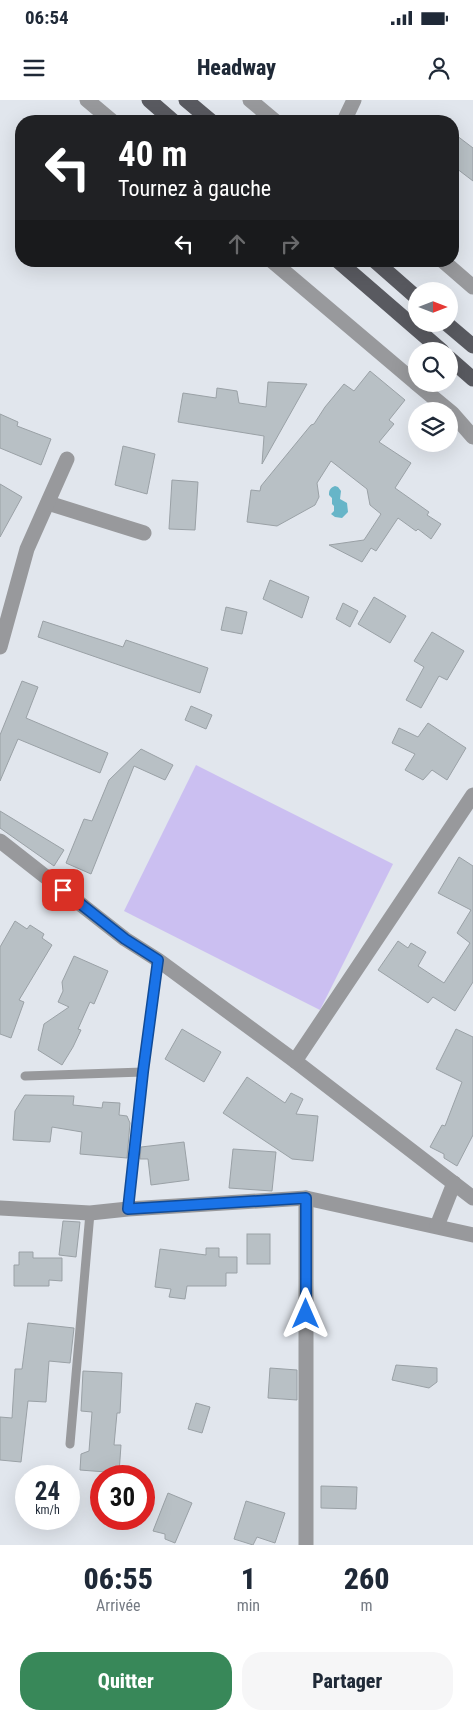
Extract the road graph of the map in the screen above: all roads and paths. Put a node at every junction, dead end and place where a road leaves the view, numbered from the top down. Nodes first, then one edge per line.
1 (88, 100) edge
2 (149, 100) edge
3 (186, 100) edge
4 (250, 100) edge
5 (354, 100) edge
6 (105, 115) edge
7 (166, 115) edge
8 (204, 115) edge
9 (269, 115) edge
10 (347, 115) edge
11 (279, 267) edge
12 (345, 267) edge
13 (382, 267) edge
14 (449, 267) edge
15 (473, 287) edge
16 (408, 290) edge
17 (456, 332) edge
18 (432, 342) edge
19 (473, 346) edge
20 (458, 366) edge
21 (408, 377) edge
22 (473, 379) edge
23 (426, 392) edge
24 (473, 436) edge
25 (67, 459) dead end
26 (48, 503) junction
27 (144, 533) dead end
28 (0, 647) edge
29 (473, 795) edge
30 (0, 841) edge
31 (158, 960) junction
32 (295, 1061) junction
33 (143, 1072) junction
34 (25, 1076) dead end
35 (454, 1183) junction
36 (306, 1198) junction
37 (473, 1198) edge
38 (0, 1208) edge
39 (128, 1209) junction
40 (90, 1214) junction
41 (437, 1226) junction
42 (473, 1235) edge
43 (70, 1444) dead end
44 (306, 1545) edge

1 - 6 street
2 - 7 main road
3 - 8 main road
4 - 9 street
5 - 10 street
11 - 21 street
12 - 18 main road
13 - 16 main road
14 - 15 street
17 - 19 main road
20 - 22 main road
23 - 24 street
25 - 26 street
26 - 27 street
26 - 28 street
29 - 32 street
30 - 31 street
31 - 32 street
31 - 33 lane
32 - 35 street
33 - 34 lane
33 - 39 lane
35 - 37 street
35 - 41 street
36 - 39 street
36 - 41 street
36 - 44 street
38 - 40 street
39 - 40 street
40 - 43 lane
41 - 42 street

